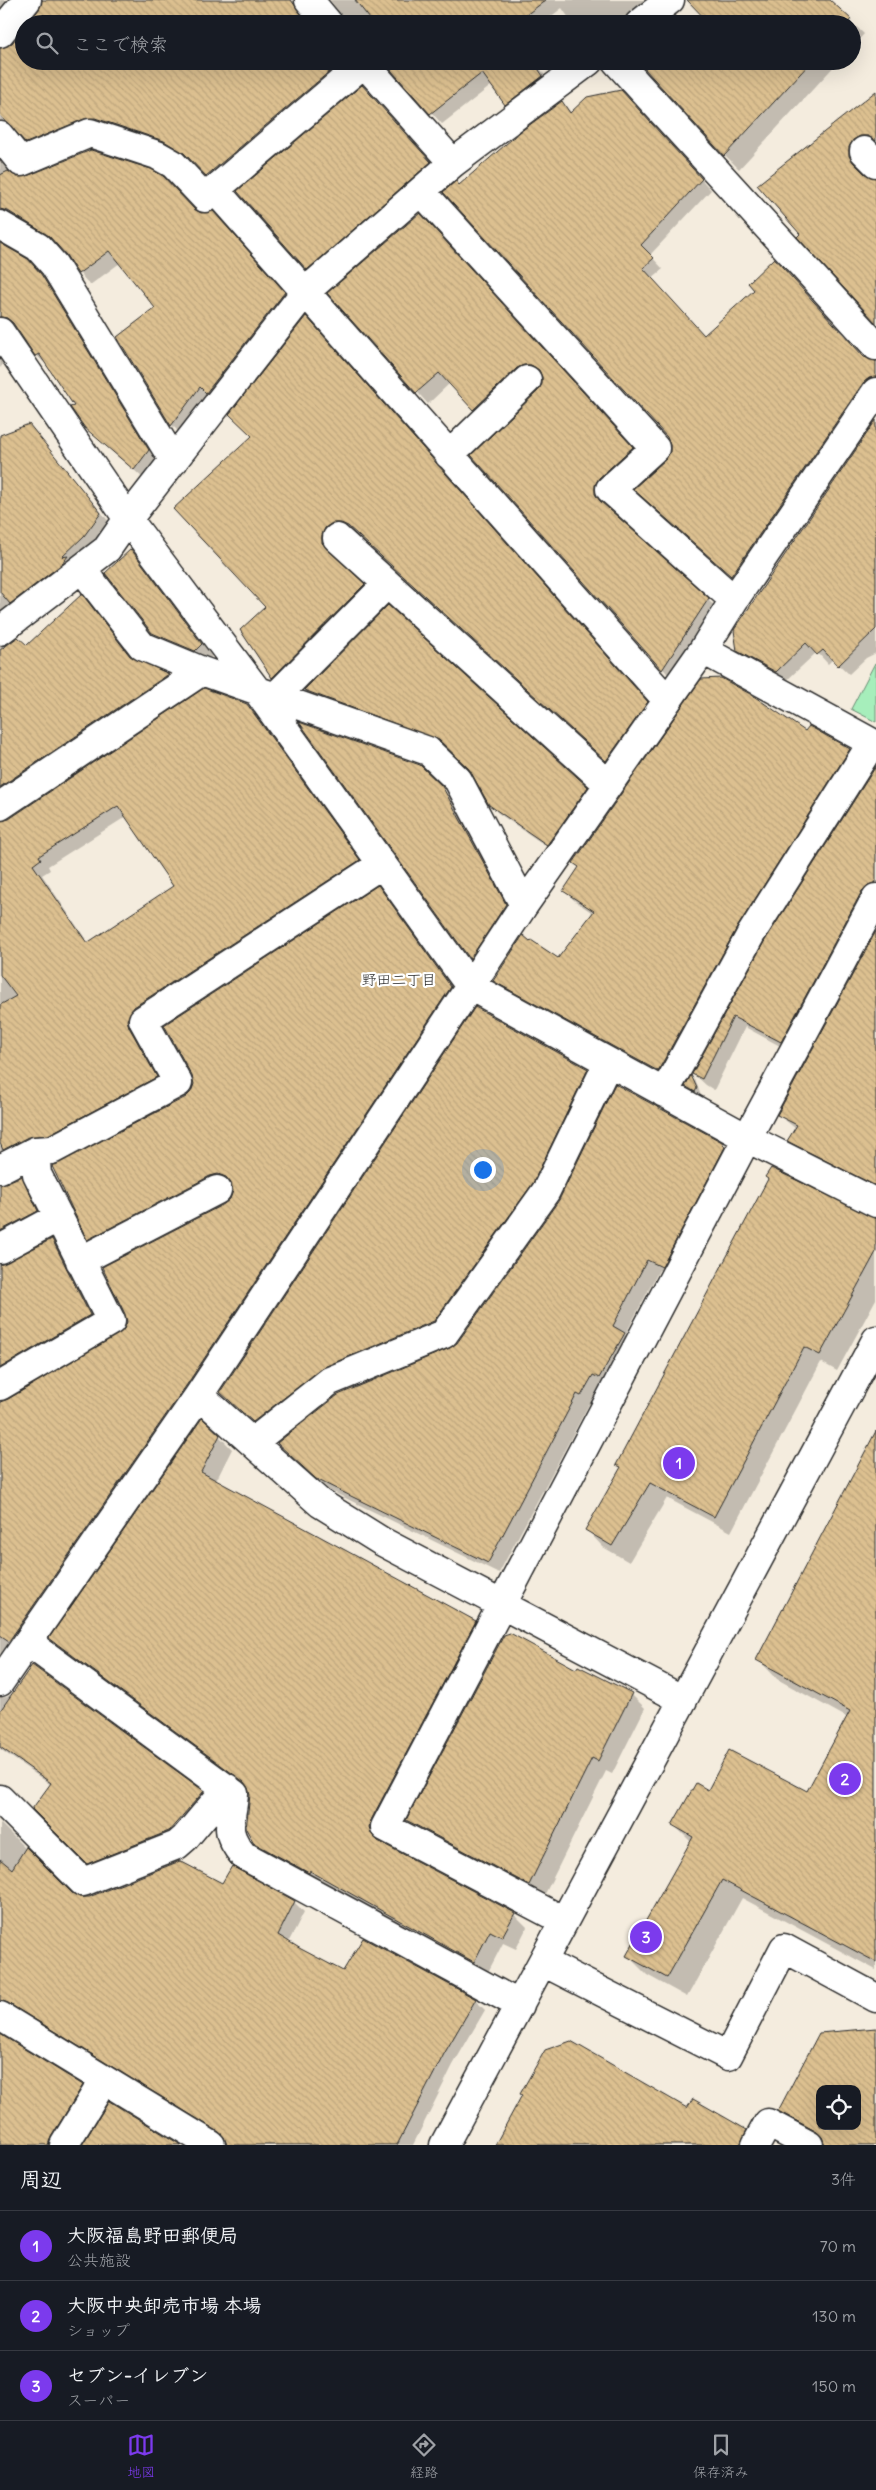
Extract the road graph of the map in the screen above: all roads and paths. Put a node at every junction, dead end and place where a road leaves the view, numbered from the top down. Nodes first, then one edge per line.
1 (27, 0) edge
2 (309, 0) edge
3 (670, 0) edge
4 (322, 15) edge
5 (651, 15) edge
6 (0, 33) edge
7 (354, 70) edge
8 (370, 70) edge
9 (578, 70) edge
10 (624, 70) edge
11 (5, 154) edge
12 (453, 164) junction
13 (215, 190) junction
14 (421, 191) junction
15 (0, 225) edge
16 (305, 292) junction
17 (0, 332) edge
18 (876, 346) edge
19 (527, 380) dead end
20 (876, 392) edge
21 (449, 455) junction
22 (174, 461) junction
23 (128, 519) junction
24 (337, 538) dead end
25 (82, 569) junction
26 (387, 584) junction
27 (734, 600) junction
28 (5, 619) edge
29 (703, 650) junction
30 (202, 672) junction
31 (266, 695) junction
32 (667, 700) junction
33 (874, 744) edge
34 (608, 784) junction
35 (0, 806) edge
36 (382, 864) junction
37 (876, 898) edge
38 (524, 905) junction
39 (470, 986) junction
40 (608, 1063) junction
41 (664, 1093) junction
42 (747, 1138) junction
43 (34, 1151) junction
44 (0, 1169) edge
45 (216, 1190) dead end
46 (876, 1203) edge
47 (59, 1217) junction
48 (0, 1249) edge
49 (80, 1261) junction
50 (876, 1340) edge
51 (0, 1386) edge
52 (199, 1395) junction
53 (253, 1442) junction
54 (502, 1605) junction
55 (29, 1643) junction
56 (0, 1682) edge
57 (683, 1700) junction
58 (227, 1788) junction
59 (0, 1799) edge
60 (564, 1921) junction
61 (543, 1962) junction
62 (876, 1998) edge
63 (520, 2005) junction
64 (0, 2016) edge
65 (104, 2080) junction
66 (200, 2142) edge
67 (64, 2145) edge
68 (444, 2145) edge
69 (756, 2145) edge
70 (809, 2145) edge

1 - 6 street
2 - 4 street
3 - 5 street
7 - 13 street
8 - 12 street
9 - 12 street
10 - 18 street
11 - 13 street
12 - 14 street
13 - 16 street
14 - 16 street
14 - 27 street
15 - 22 street
16 - 21 street
16 - 22 street
17 - 23 street
19 - 21 street
20 - 27 street
21 - 32 street
22 - 23 street
23 - 25 street
23 - 31 street
24 - 26 street
25 - 28 street
25 - 30 street
26 - 31 street
26 - 34 street
27 - 29 street
29 - 32 street
29 - 33 street
30 - 31 street
30 - 35 street
31 - 36 street
31 - 38 street
32 - 34 street
33 - 41 street
34 - 38 street
36 - 39 street
36 - 43 street
37 - 42 street
38 - 39 street
39 - 40 street
39 - 52 street
40 - 41 street
40 - 53 street
41 - 42 street
42 - 46 street
42 - 54 street
43 - 44 street
43 - 47 street
45 - 49 street
47 - 48 street
47 - 49 street
49 - 51 street
50 - 57 street
52 - 53 street
52 - 55 street
53 - 54 street
54 - 57 street
54 - 60 street
55 - 56 street
55 - 58 street
57 - 60 street
58 - 59 street
58 - 63 street
60 - 61 street
61 - 62 street
61 - 63 street
63 - 68 street
64 - 65 street
65 - 66 street
65 - 67 street
69 - 70 street

